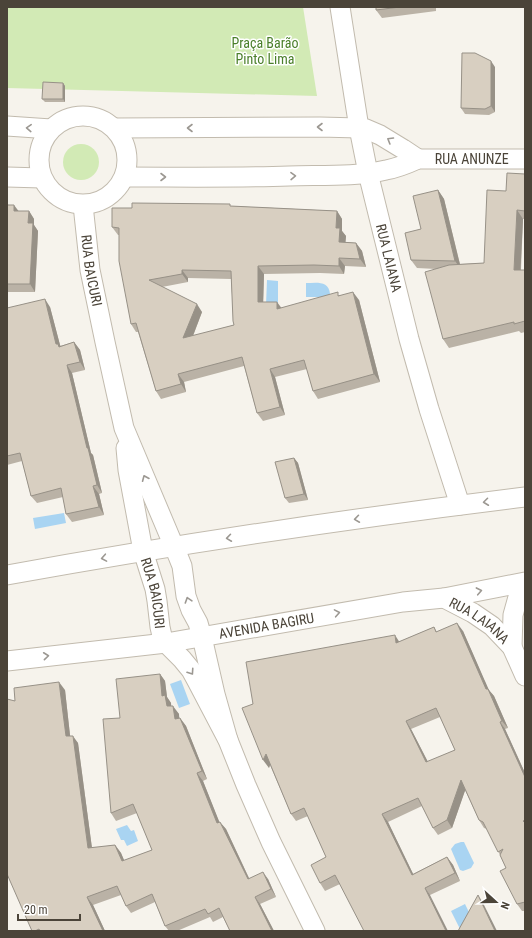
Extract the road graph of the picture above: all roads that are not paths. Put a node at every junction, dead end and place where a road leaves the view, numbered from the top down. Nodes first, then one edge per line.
1 (340, 7) edge
2 (7, 126) edge
3 (115, 128) junction
4 (359, 128) junction
5 (51, 129) junction
6 (525, 159) edge
7 (418, 160) junction
8 (368, 174) junction
9 (7, 177) edge
10 (124, 177) junction
11 (42, 178) junction
12 (83, 205) junction
13 (124, 428) junction
14 (525, 497) edge
15 (460, 505) junction
16 (174, 546) junction
17 (142, 551) junction
18 (7, 576) edge
19 (525, 582) edge
20 (444, 598) junction
21 (202, 637) junction
22 (166, 643) junction
23 (512, 647) junction
24 (7, 661) edge
25 (525, 676) edge
26 (228, 740) junction
27 (316, 931) edge

1 - 4 street, RUA LAIANA
5 -> 2 street
4 -> 3 street
3 - 5 street
3 - 10 street
7 -> 4 street, RUA ANUNZE
4 - 8 street, RUA LAIANA
5 - 11 street
6 - 7 street, RUA ANUNZE
7 - 8 street, RUA ANUNZE
10 -> 8 street
8 - 15 street, RUA LAIANA
9 - 11 street
10 - 12 street
11 - 12 street
12 - 13 street, RUA BAICURI
16 -> 13 street, RUA BAICURI
13 - 17 street, RUA BAICURI
14 -> 15 street
15 -> 16 street
16 - 17 street
21 -> 16 street, RUA BAICURI
17 -> 18 street
17 - 22 street, RUA BAICURI
20 -> 19 street, AVENIDA BAGIRU
19 - 23 street, RUA LAIANA
21 -> 20 street, AVENIDA BAGIRU
20 - 23 street, RUA LAIANA
21 - 22 street, AVENIDA BAGIRU
21 - 26 street, RUA BAICURI
24 -> 22 street, AVENIDA BAGIRU
22 -> 26 street, RUA BAICURI
23 - 25 street, RUA LAIANA
26 - 27 street, RUA BAICURI

